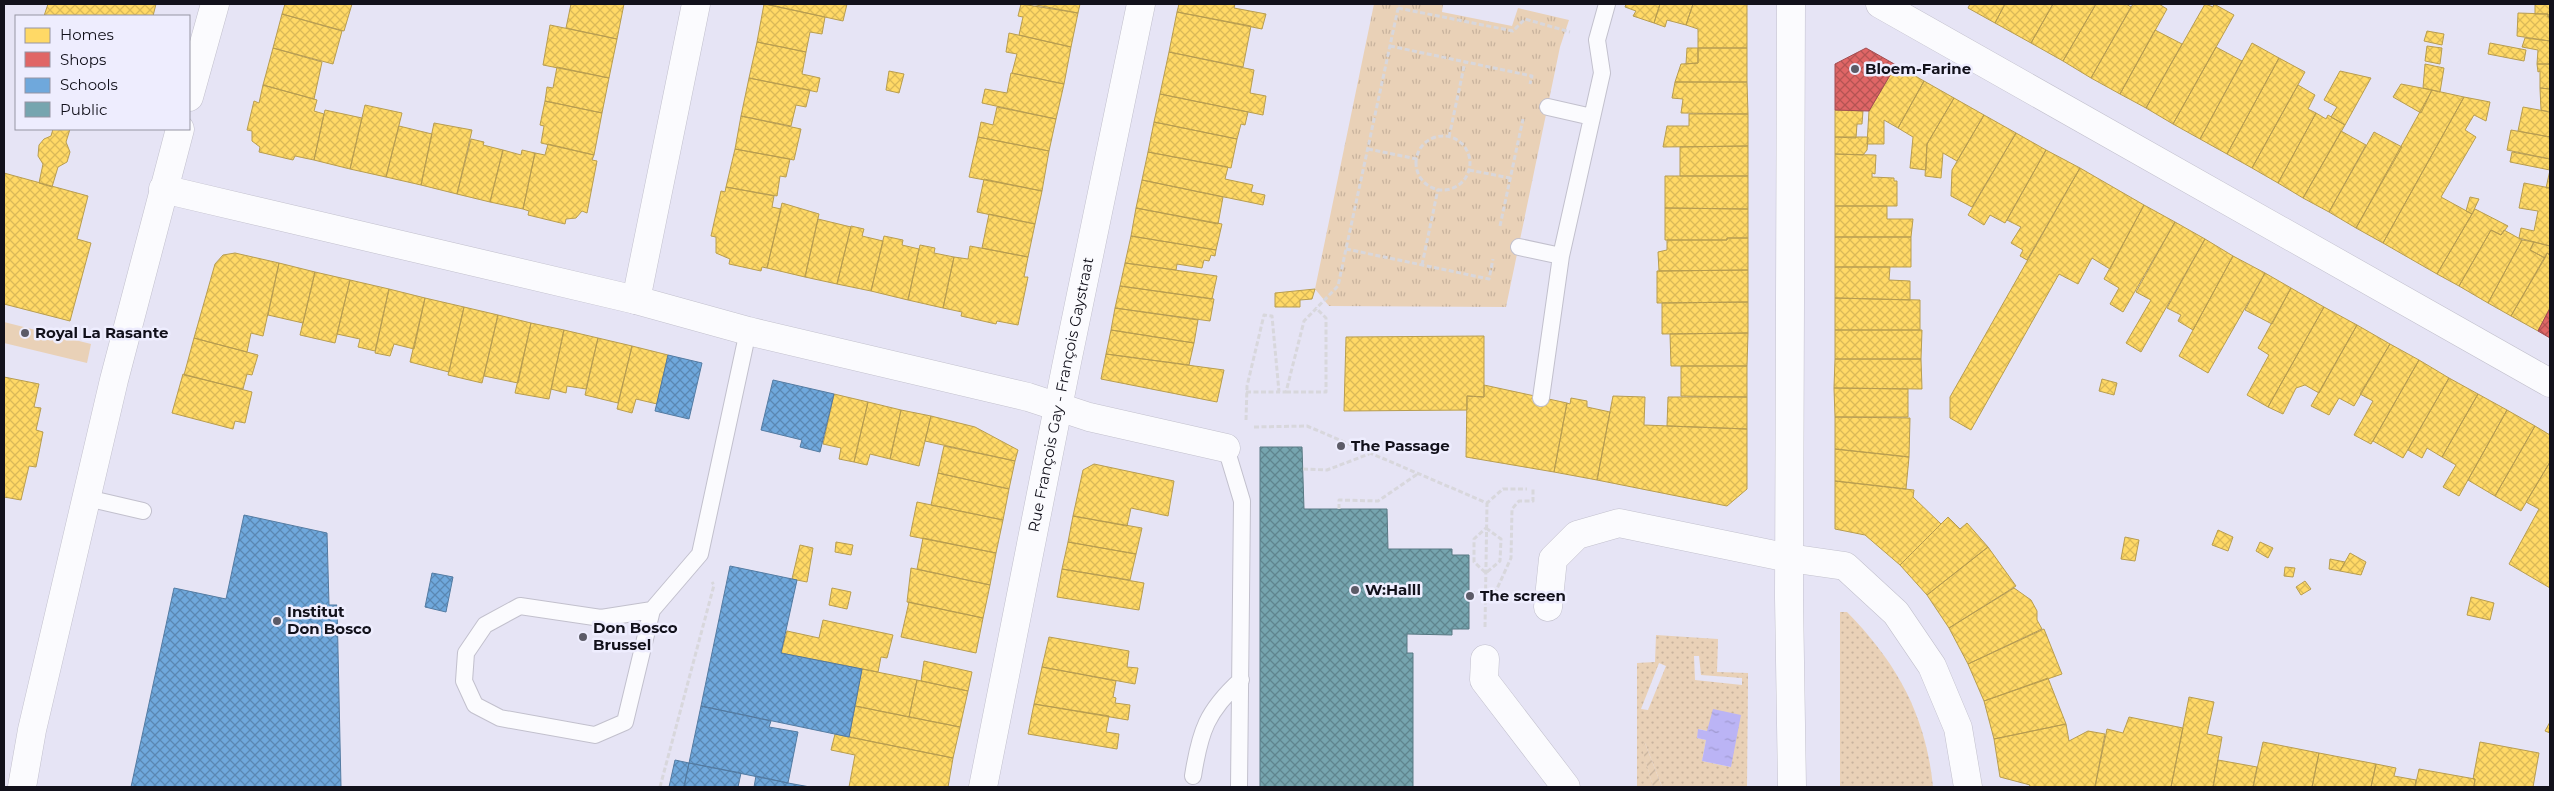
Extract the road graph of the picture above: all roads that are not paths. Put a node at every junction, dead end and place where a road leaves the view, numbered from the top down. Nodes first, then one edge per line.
1 (215, 4) edge
2 (696, 4) edge
3 (1142, 4) edge
4 (1607, 4) edge
5 (1791, 4) edge
6 (1880, 4) edge
7 (190, 93) edge
8 (1548, 107) dead end
9 (1592, 117) junction
10 (180, 130) edge
11 (163, 189) junction
12 (1519, 247) dead end
13 (1561, 256) junction
14 (636, 300) junction
15 (748, 331) junction
16 (2550, 383) edge
17 (1541, 398) dead end
18 (1059, 409) junction
19 (1226, 448) joint
20 (86, 498) junction
21 (143, 511) dead end
22 (1789, 558) junction
23 (1548, 607) dead end
24 (652, 610) junction
25 (1484, 659) dead end
26 (1241, 680) junction
27 (1193, 776) dead end
28 (22, 787) edge
29 (983, 787) edge
30 (1239, 787) edge
31 (1566, 787) edge
32 (1792, 787) edge
33 (1968, 787) edge

1 - 7 street
2 - 14 street
3 - 18 street, Rue François Gay - François Gaystraat
4 - 9 lane
5 - 22 street
6 - 16 street
8 - 9 lane
9 - 13 lane
10 - 11 street
11 - 14 street
11 - 20 street
12 - 13 lane
13 - 17 lane
14 - 15 street
15 - 18 street
15 - 24 lane
18 - 19 street
18 - 29 street, Rue François Gay - François Gaystraat
19 - 26 lane
20 - 21 lane
20 - 28 street
22 - 23 street
22 - 32 street
22 - 33 street
24 - 24 lane
25 - 31 street
26 - 27 lane
26 - 30 lane

